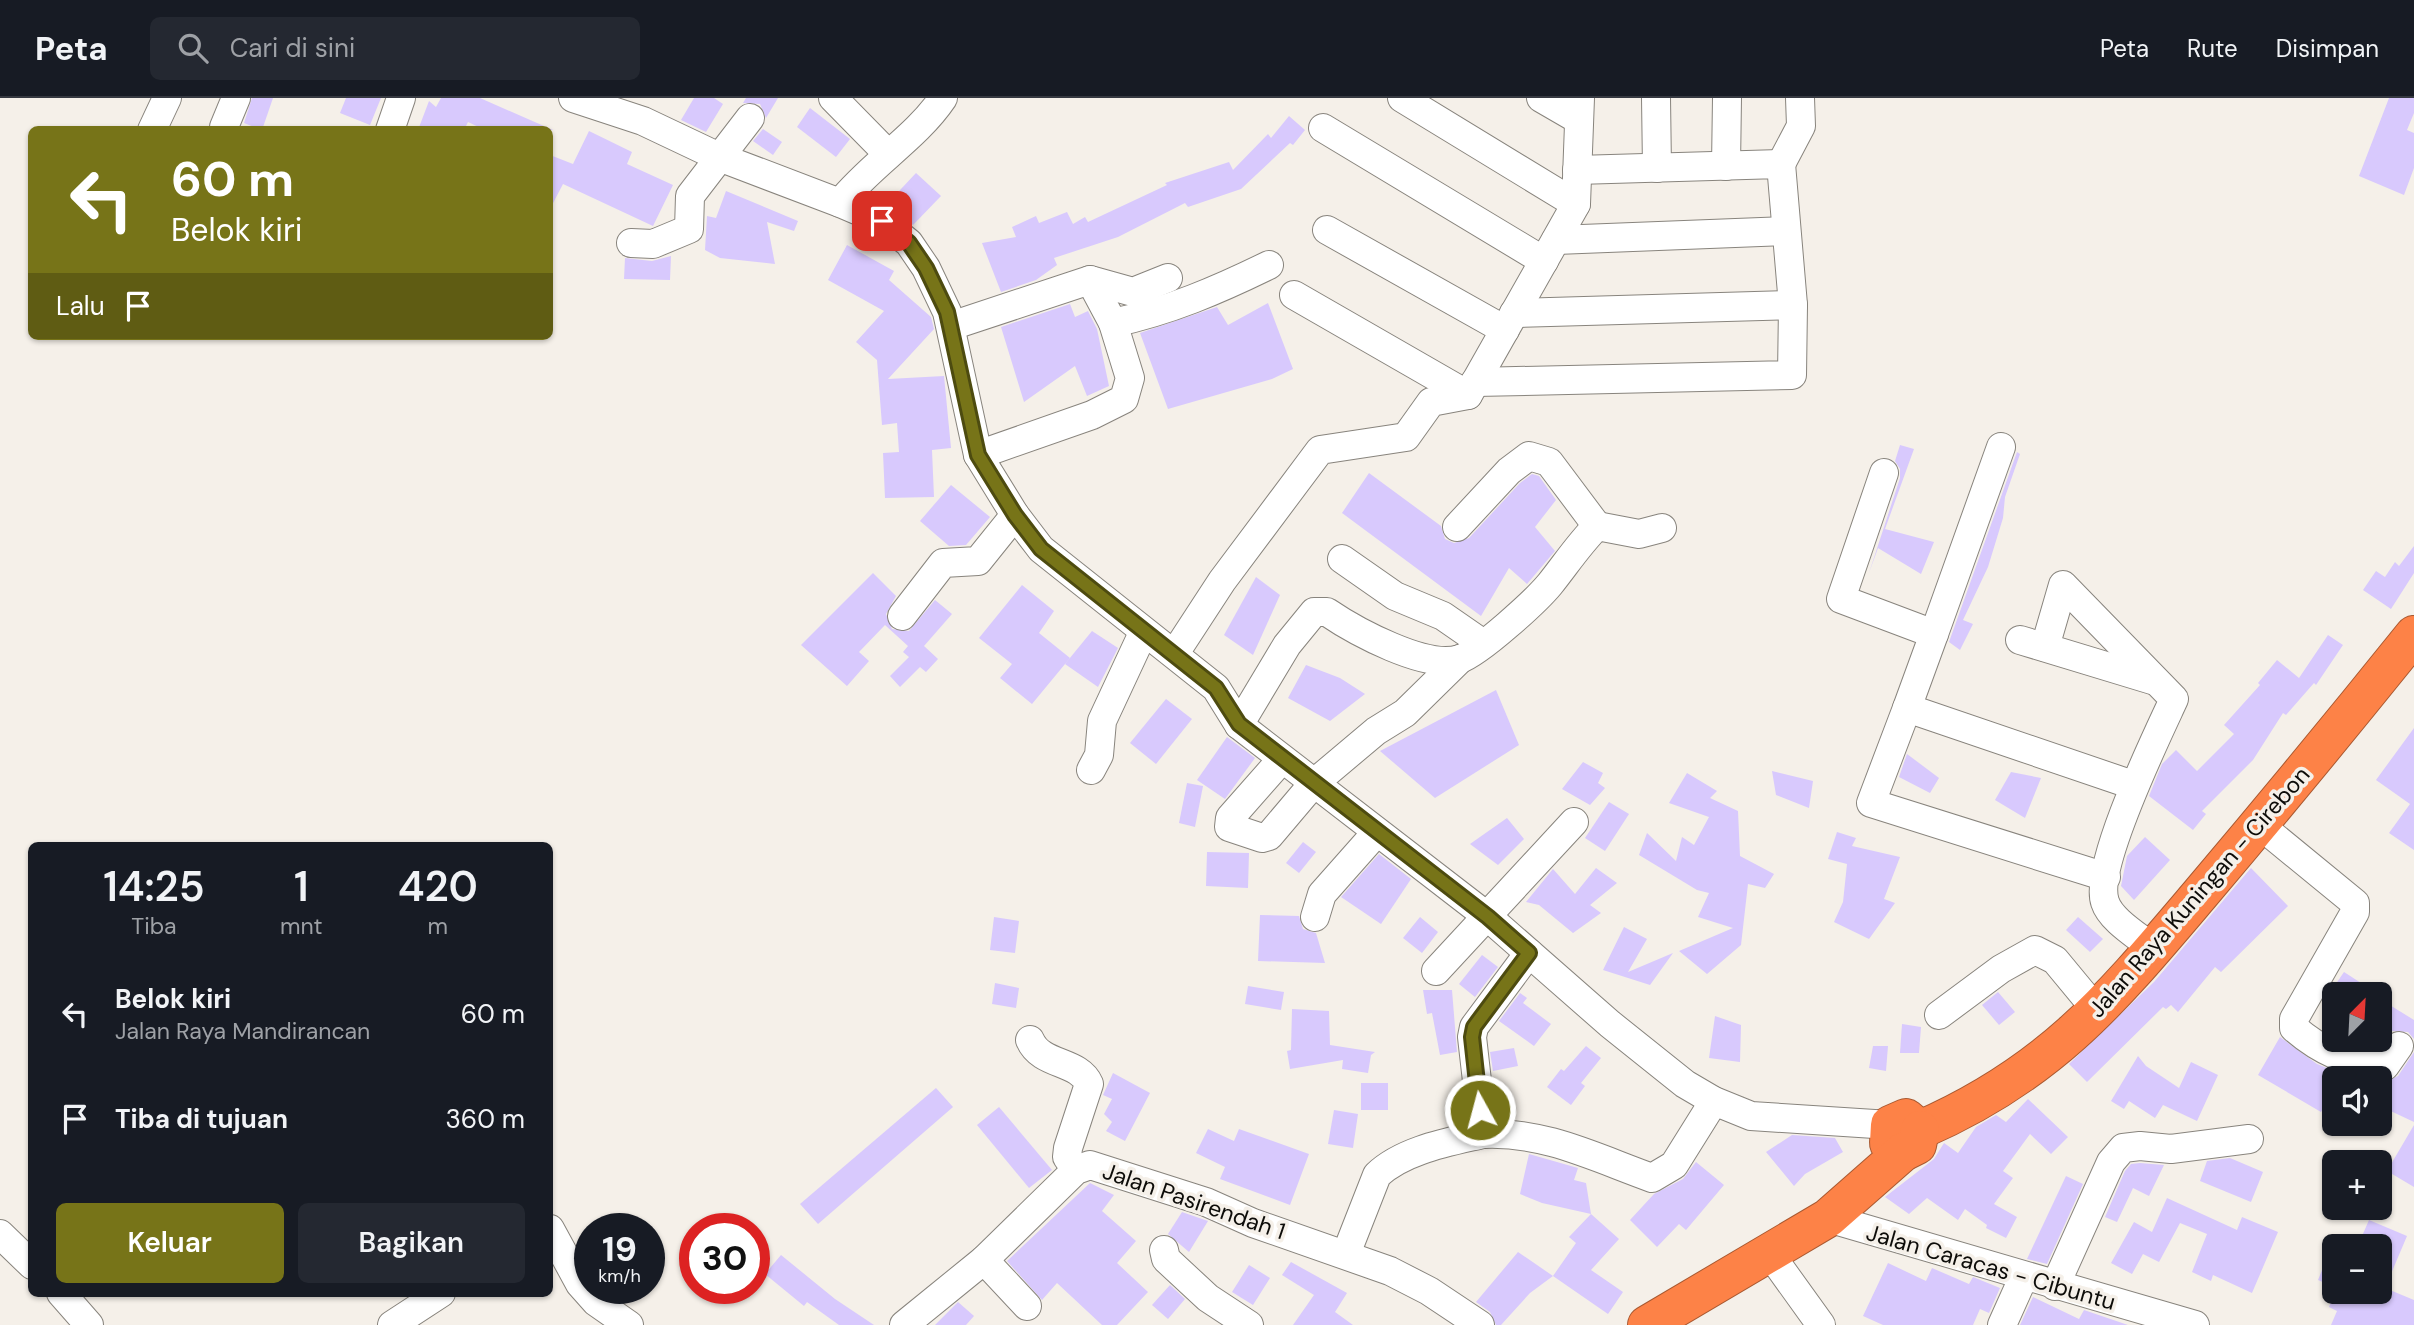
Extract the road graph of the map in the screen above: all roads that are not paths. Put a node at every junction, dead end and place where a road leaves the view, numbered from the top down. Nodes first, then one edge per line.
1 (167, 98) edge
2 (236, 98) edge
3 (401, 98) edge
4 (573, 98) edge
5 (833, 98) edge
6 (943, 98) edge
7 (1402, 98) edge
8 (1542, 98) edge
9 (1656, 98) edge
10 (1727, 98) edge
11 (1800, 98) edge
12 (648, 109) edge
13 (1579, 109) edge
14 (750, 118) dead end
15 (154, 126) edge
16 (224, 126) edge
17 (391, 126) edge
18 (1323, 128) dead end
19 (888, 154) junction
20 (719, 156) junction
21 (1782, 164) junction
22 (1727, 166) junction
23 (1657, 168) junction
24 (1577, 170) junction
25 (840, 202) junction
26 (1577, 204) junction
27 (1327, 230) dead end
28 (1786, 231) junction
29 (631, 243) dead end
30 (1550, 251) junction
31 (1269, 265) dead end
32 (1168, 278) dead end
33 (1090, 280) junction
34 (1294, 295) dead end
35 (1793, 305) junction
36 (1510, 321) junction
37 (1113, 323) junction
38 (951, 326) junction
39 (1471, 388) junction
40 (2001, 447) dead end
41 (978, 455) junction
42 (1884, 473) dead end
43 (1015, 515) junction
44 (1597, 526) junction
45 (1457, 527) dead end
46 (1662, 528) dead end
47 (1342, 559) dead end
48 (902, 616) dead end
49 (1143, 633) junction
50 (1934, 634) junction
51 (2414, 636) edge
52 (1471, 651) junction
53 (1175, 653) junction
54 (2154, 680) junction
55 (1907, 708) junction
56 (1239, 724) junction
57 (1282, 759) junction
58 (1090, 770) dead end
59 (1312, 784) junction
60 (2133, 785) junction
61 (1574, 822) dead end
62 (2260, 826) junction
63 (1376, 833) junction
64 (2106, 877) junction
65 (1315, 917) dead end
66 (1488, 917) junction
67 (2155, 950) junction
68 (1529, 953) junction
69 (1436, 971) dead end
70 (2098, 1012) junction
71 (1940, 1015) dead end
72 (1030, 1040) dead end
73 (2399, 1046) dead end
74 (1714, 1101) junction
75 (1483, 1134) junction
76 (1904, 1136) junction
77 (2249, 1139) dead end
78 (1076, 1170) junction
79 (1828, 1218) junction
80 (0, 1234) edge
81 (553, 1234) edge
82 (1164, 1250) dead end
83 (1346, 1254) junction
84 (1770, 1254) junction
85 (984, 1260) junction
86 (28, 1261) edge
87 (2024, 1276) junction
88 (2055, 1286) junction
89 (64, 1297) edge
90 (435, 1297) edge
91 (1027, 1306) dead end
92 (1661, 1322) edge
93 (89, 1325) edge
94 (392, 1325) edge
95 (629, 1325) edge
96 (904, 1325) edge
97 (1249, 1325) edge
98 (1480, 1325) edge
99 (1821, 1325) edge
100 (2002, 1325) edge
101 (2195, 1325) edge

1 - 15 street
2 - 16 street
3 - 17 street
4 - 12 street
5 - 19 street
6 - 19 street
7 - 26 street
8 - 13 street
9 - 23 street
10 - 22 street
11 - 21 street
12 - 20 street
13 - 24 street
14 - 20 street
18 - 30 street
19 - 25 street
20 - 25 street
20 - 29 street
21 - 22 street
21 - 28 street
22 - 23 street
23 - 24 street
24 - 26 street
25 - 38 street
26 - 30 street
27 - 36 street
28 - 30 street
28 - 35 street
30 - 36 street
31 - 37 street
32 - 33 street
33 - 37 street
33 - 38 street
34 - 39 street
35 - 36 street
35 - 39 street
36 - 39 street
37 - 41 street
38 - 41 street
39 - 53 street
40 - 50 street
41 - 43 street
42 - 50 street
43 - 48 street
43 - 49 street
44 - 45 street
44 - 46 street
44 - 52 street
47 - 52 street
49 - 53 street
49 - 58 street
50 - 55 street
51 - 62 highway, Jalan Raya Kuningan - Cirebon
52 - 56 street
52 - 59 street
53 - 56 street
54 - 54 street
54 - 60 street
55 - 60 street
55 - 64 street
56 - 57 street
57 - 59 street
57 - 59 street
59 - 63 street
60 - 64 street
61 - 66 street
62 - 67 highway, Jalan Raya Kuningan - Cirebon
62 - 73 street
63 - 65 street
63 - 66 street
64 - 67 street
66 - 68 street
66 - 69 street
67 - 70 highway, Jalan Raya Kuningan - Cirebon
68 - 74 street
68 - 75 street
70 - 71 street
70 - 76 highway, Jalan Raya Kuningan - Cirebon
72 - 78 street
74 - 75 street
74 - 76 street
75 - 83 street
76 - 79 highway, Jalan Raya Kuningan - Cirebon
77 - 88 street
78 - 83 street, Jalan Pasirendah 1
78 - 85 street, Jalan Pasirendah 1
79 - 84 highway, Jalan Raya Kuningan - Cirebon
79 - 87 street, Jalan Caracas - Cibuntu
80 - 86 street
81 - 95 street
82 - 97 street
83 - 98 street, Jalan Pasirendah 1
84 - 92 highway, Jalan Raya Kuningan - Cirebon
84 - 99 street
85 - 91 street
85 - 96 street, Jalan Pasirendah 1
87 - 88 street, Jalan Caracas - Cibuntu
87 - 100 street
88 - 101 street, Jalan Caracas - Cibuntu
89 - 93 street
90 - 94 street

